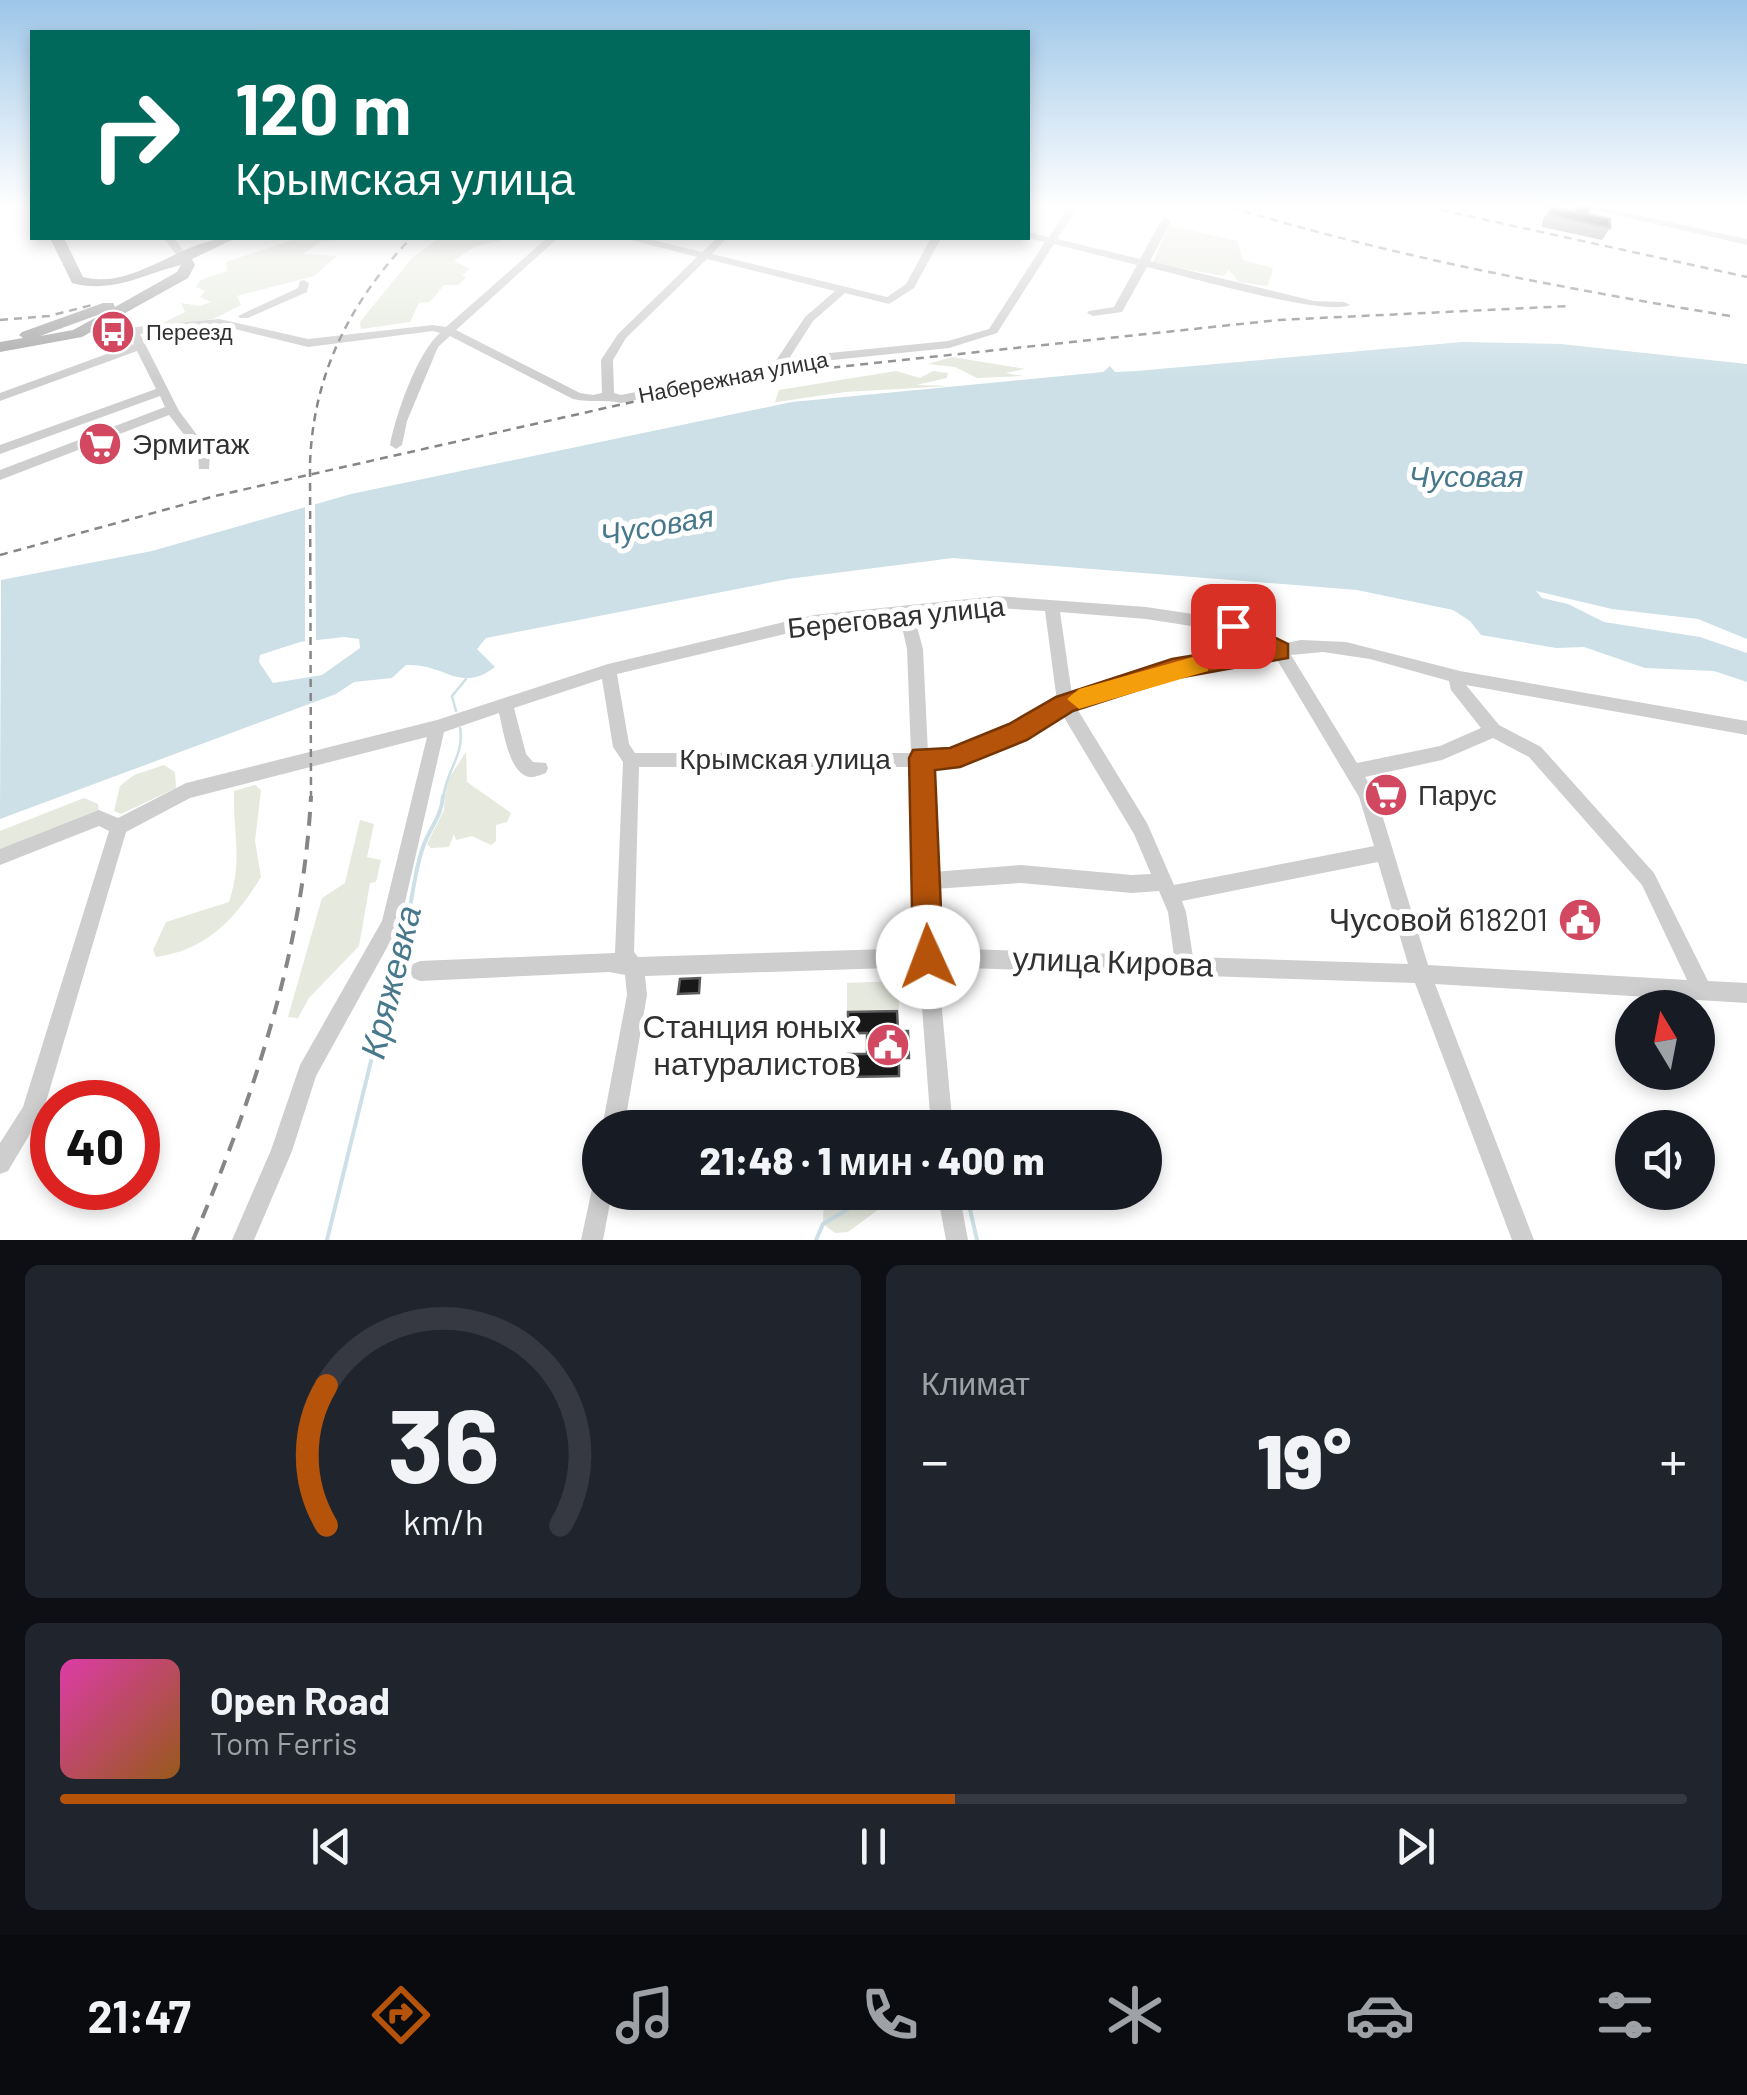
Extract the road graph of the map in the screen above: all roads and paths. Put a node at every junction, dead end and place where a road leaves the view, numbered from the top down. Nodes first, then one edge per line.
1 (70, 265) edge
2 (177, 265) edge
3 (184, 265) edge
4 (523, 265) edge
5 (692, 265) edge
6 (738, 265) edge
7 (921, 265) edge
8 (1035, 265) edge
9 (1141, 265) edge
10 (1150, 265) edge
11 (170, 282) junction
12 (304, 283) dead end
13 (843, 290) junction
14 (1344, 305) dead end
15 (1093, 313) dead end
16 (111, 315) junction
17 (244, 316) junction
18 (232, 324) junction
19 (132, 331) junction
20 (449, 331) junction
21 (267, 335) junction
22 (0, 346) edge
23 (140, 346) junction
24 (781, 362) junction
25 (162, 390) junction
26 (608, 396) junction
27 (0, 397) edge
28 (172, 409) junction
29 (396, 445) dead end
30 (0, 450) edge
31 (204, 466) dead end
32 (0, 475) edge
33 (1052, 606) junction
34 (906, 613) junction
35 (1280, 651) junction
36 (608, 670) junction
37 (1457, 676) junction
38 (505, 704) junction
39 (1065, 704) junction
40 (436, 727) junction
41 (1747, 728) edge
42 (1493, 730) junction
43 (922, 758) junction
44 (631, 760) junction
45 (540, 768) dead end
46 (1350, 772) junction
47 (119, 827) junction
48 (1381, 853) junction
49 (0, 857) edge
50 (926, 880) junction
51 (1165, 889) junction
52 (928, 957) junction
53 (1185, 964) junction
54 (634, 967) junction
55 (420, 971) dead end
56 (1421, 974) junction
57 (1687, 990) edge
58 (1704, 990) edge
59 (1715, 992) edge
60 (1747, 993) edge
61 (617, 1110) edge
62 (941, 1110) edge
63 (0, 1163) edge
64 (598, 1210) edge
65 (951, 1210) edge
66 (243, 1240) edge
67 (592, 1240) edge
68 (957, 1240) edge
69 (1522, 1240) edge

1 - 2 main road
3 - 11 main road
4 - 20 street
5 - 26 street
6 - 13 street
7 - 13 street
8 - 24 street, Набережная улица
9 - 15 street
10 - 14 street
11 - 16 main road
11 - 22 main road
12 - 17 street
13 - 24 street
16 - 19 street
16 - 22 main road
17 - 18 street
17 - 21 street
18 - 19 street, Набережная улица
18 - 21 street, Набережная улица
19 - 23 street
20 - 21 street, Набережная улица
20 - 26 street, Набережная улица
20 - 29 street
23 - 25 street
23 - 27 street
24 - 26 street, Набережная улица
25 - 28 street
25 - 30 street
28 - 31 street
28 - 32 street
33 - 34 street, Береговая улица
33 - 35 street, Береговая улица
33 - 39 street
34 - 36 street, Береговая улица
34 - 43 street
35 - 37 street
35 - 39 street, Крымская улица
35 - 46 street
36 - 38 street, Береговая улица
36 - 44 street
37 - 41 street
37 - 42 street
38 - 40 street, Береговая улица
38 - 45 street
39 - 43 street, Крымская улица
39 - 51 street
40 - 47 street, Береговая улица
40 - 66 street
42 - 46 street
42 - 58 street
43 - 44 street, Крымская улица
43 - 50 street
44 - 54 street
46 - 48 street
47 - 49 street
47 - 63 street
48 - 51 street
48 - 56 street
50 - 51 street
50 - 52 street
51 - 53 street
52 - 53 street, улица Кирова
52 - 54 street, улица Кирова
52 - 62 street
53 - 56 street, улица Кирова
54 - 55 street, улица Кирова
54 - 61 street
56 - 57 street, улица Кирова
56 - 69 street
59 - 60 street, улица Кирова
64 - 67 street
65 - 68 street

